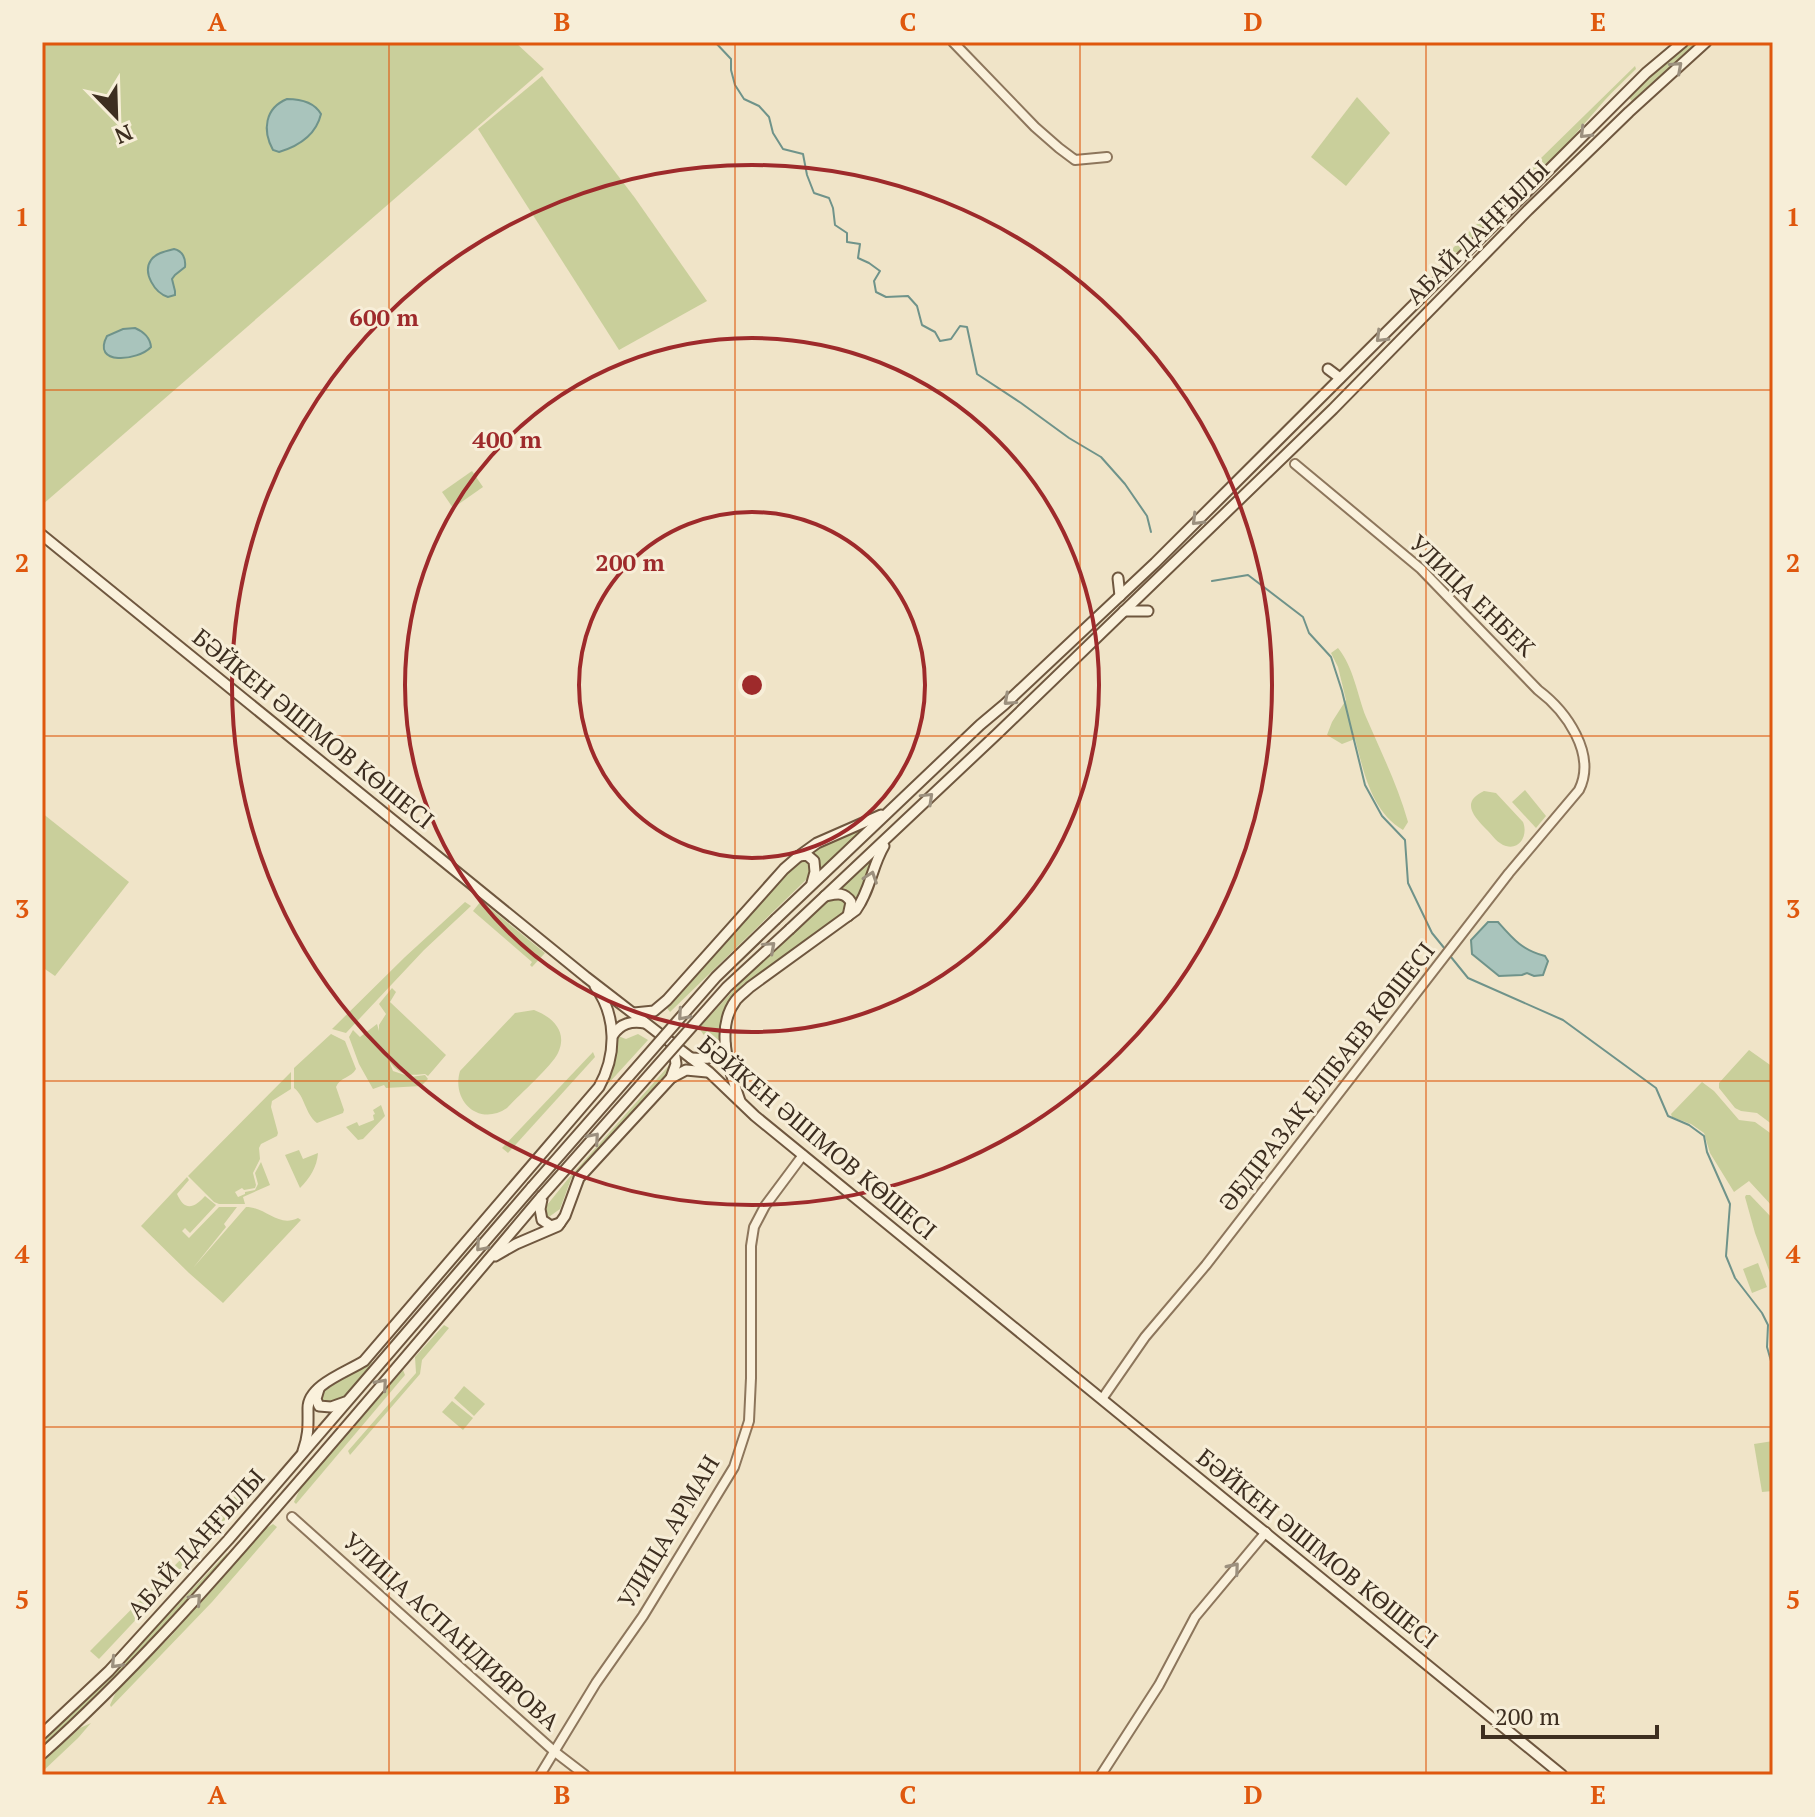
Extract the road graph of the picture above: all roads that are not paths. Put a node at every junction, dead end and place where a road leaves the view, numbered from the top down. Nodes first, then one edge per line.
1 (953, 42) edge
2 (1683, 42) edge
3 (1706, 42) edge
4 (1618, 101) junction
5 (1629, 112) junction
6 (1107, 157) dead end
7 (1328, 369) dead end
8 (1340, 378) junction
9 (1350, 391) junction
10 (1360, 400) dead end
11 (1295, 464) dead end
12 (42, 535) edge
13 (1118, 578) dead end
14 (1120, 596) junction
15 (1124, 611) junction
16 (1148, 611) dead end
17 (965, 739) junction
18 (978, 751) junction
19 (963, 765) junction
20 (973, 775) dead end
21 (1584, 780) joint
22 (896, 806) junction
23 (890, 835) junction
24 (799, 856) junction
25 (811, 885) junction
26 (825, 896) junction
27 (847, 917) junction
28 (591, 981) junction
29 (667, 1000) junction
30 (634, 1013) junction
31 (648, 1024) junction
32 (661, 1034) junction
33 (613, 1035) junction
34 (726, 1040) junction
35 (672, 1043) junction
36 (691, 1058) junction
37 (709, 1072) junction
38 (671, 1078) junction
39 (741, 1104) junction
40 (803, 1155) junction
41 (542, 1196) junction
42 (562, 1221) junction
43 (488, 1260) junction
44 (321, 1386) junction
45 (356, 1393) junction
46 (1102, 1399) junction
47 (300, 1458) junction
48 (292, 1517) dead end
49 (1266, 1532) junction
50 (42, 1734) edge
51 (555, 1752) junction
52 (42, 1754) edge
53 (540, 1775) edge
54 (585, 1775) edge
55 (1101, 1775) edge
56 (1562, 1775) edge

1 - 6 street
2 - 4 main road
5 -> 3 main road, АБАЙ ДАҢҒЫЛЫ
4 - 5 main road
4 -> 8 main road
5 - 9 main road, АБАЙ ДАҢҒЫЛЫ
7 - 8 main road
8 -> 14 main road
9 - 10 main road
9 - 15 main road, АБАЙ ДАҢҒЫЛЫ
11 - 21 street, УЛИЦА ЕНБЕК
12 - 28 main road, БӘЙКЕН ӘШІМОВ КӨШЕСІ
13 - 14 main road
14 -> 17 main road
15 - 16 main road
15 - 18 main road, АБАЙ ДАҢҒЫЛЫ
17 - 18 main road
17 - 22 main road
18 - 19 main road, АБАЙ ДАҢҒЫЛЫ
19 - 20 main road
23 -> 19 main road, АБАЙ ДАҢҒЫЛЫ
21 - 46 street, ӘБДІРАЗАҚ ЕЛІБАЕВ КӨШЕСІ
22 - 24 main road
22 - 25 main road, АБАЙ ДАҢҒЫЛЫ
23 - 26 main road, АБАЙ ДАҢҒЫЛЫ
27 -> 23 main road
24 - 25 main road
24 - 29 main road
25 -> 45 main road, АБАЙ ДАҢҒЫЛЫ, bridge
26 - 27 main road
41 -> 26 main road, АБАЙ ДАҢҒЫЛЫ, bridge
27 - 34 main road
28 - 30 main road, БӘЙКЕН ӘШІМОВ КӨШЕСІ
28 - 33 main road
29 - 30 main road
29 - 32 main road
30 - 31 main road, БӘЙКЕН ӘШІМОВ КӨШЕСІ
31 - 32 main road, БӘЙКЕН ӘШІМОВ КӨШЕСІ
31 - 33 main road
32 - 35 main road, БӘЙКЕН ӘШІМОВ КӨШЕСІ
33 - 44 main road
34 - 36 main road
34 - 39 main road
35 - 36 main road, БӘЙКЕН ӘШІМОВ КӨШЕСІ
35 - 38 main road
36 - 37 main road, БӘЙКЕН ӘШІМОВ КӨШЕСІ
37 - 38 main road
37 - 39 main road, БӘЙКЕН ӘШІМОВ КӨШЕСІ
38 - 42 main road
39 - 40 main road, БӘЙКЕН ӘШІМОВ КӨШЕСІ
40 - 46 main road, БӘЙКЕН ӘШІМОВ КӨШЕСІ
40 - 51 street, УЛИЦА АРМАН
41 - 42 main road
41 - 43 main road, АБАЙ ДАҢҒЫЛЫ
42 - 43 main road
52 -> 43 main road, АБАЙ ДАҢҒЫЛЫ
44 - 45 main road
44 - 47 main road
45 - 47 main road, АБАЙ ДАҢҒЫЛЫ
46 - 49 main road, БӘЙКЕН ӘШІМОВ КӨШЕСІ
47 -> 50 main road, АБАЙ ДАҢҒЫЛЫ
48 - 51 street, УЛИЦА АСПАНДИЯРОВА
55 -> 49 street
49 - 56 main road, БӘЙКЕН ӘШІМОВ КӨШЕСІ
51 - 53 street, УЛИЦА АРМАН
51 - 54 street, УЛИЦА АСПАНДИЯРОВА

